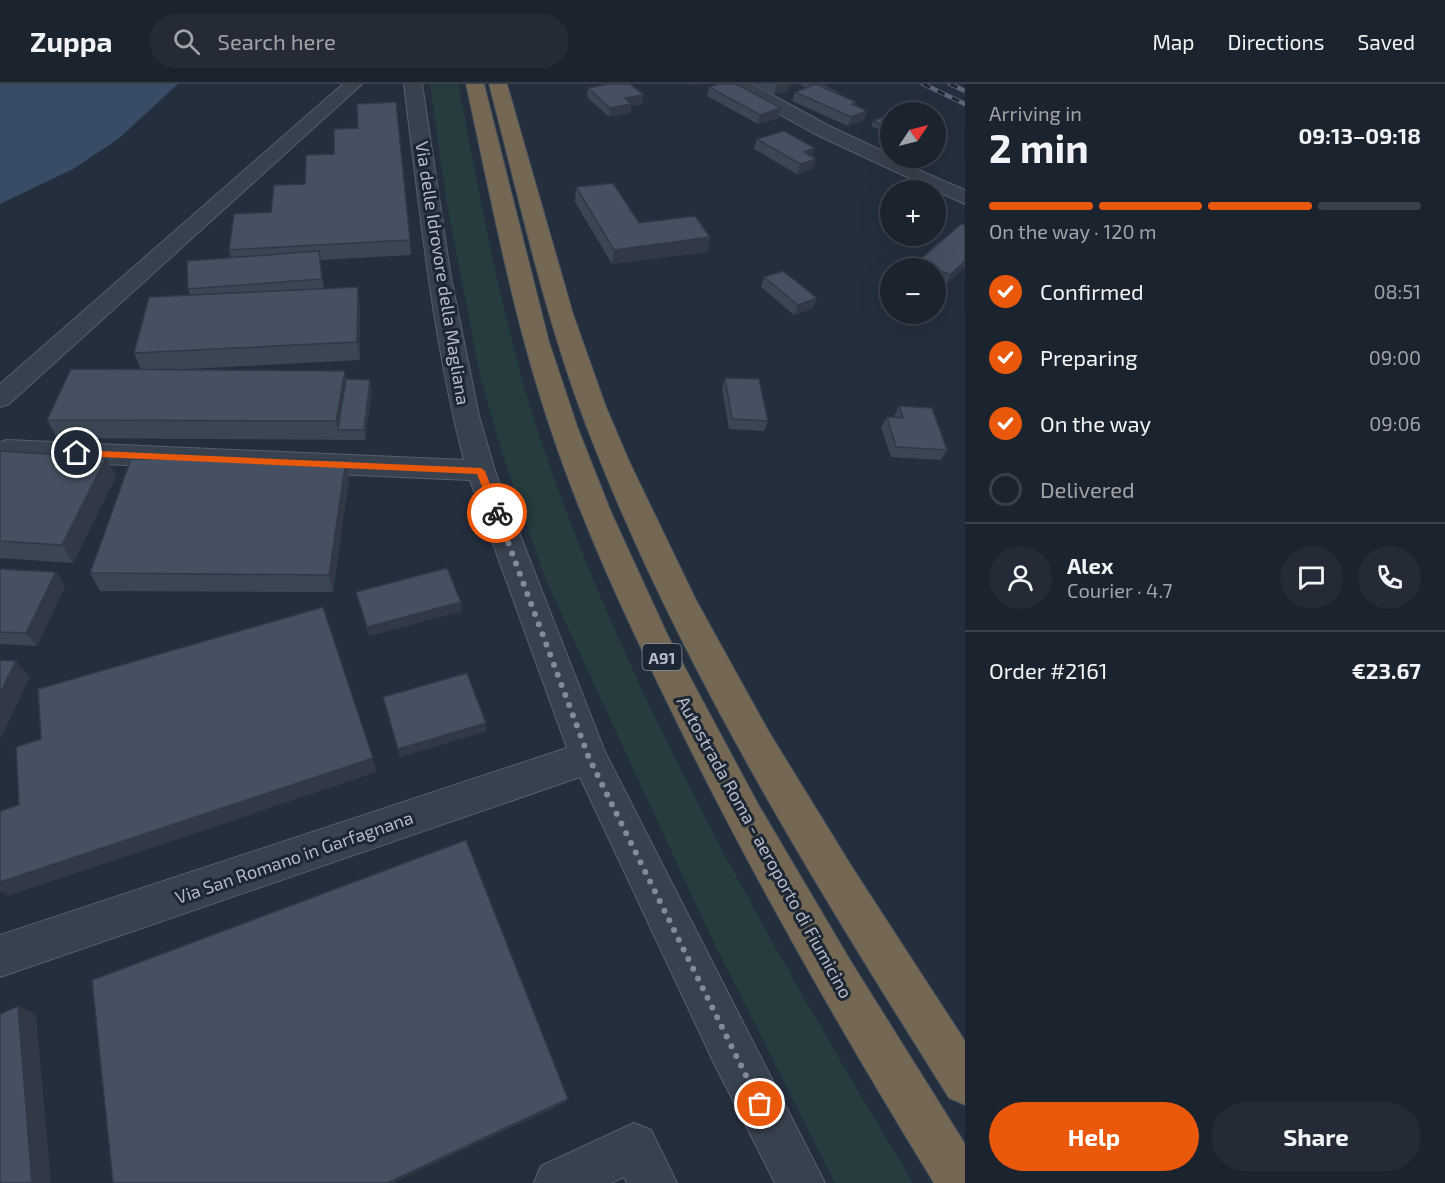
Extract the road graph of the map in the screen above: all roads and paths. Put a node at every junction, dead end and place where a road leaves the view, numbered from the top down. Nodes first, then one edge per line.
1 (353, 84) edge
2 (413, 84) edge
3 (475, 84) edge
4 (498, 84) edge
5 (739, 84) edge
6 (965, 198) edge
7 (0, 398) edge
8 (2, 452) edge
9 (481, 471) junction
10 (589, 758) junction
11 (0, 956) edge
12 (965, 1082) edge
13 (558, 1183) edge
14 (653, 1183) edge
15 (801, 1183) edge
16 (962, 1183) edge

1 - 7 street
2 - 9 street, Via delle Idrovore della Magliana
3 - 16 highway, Autostrada Roma - aeroporto di Fiumicino / A91
4 - 12 highway, A91
5 - 6 street
8 - 9 street
9 - 10 street, Via delle Idrovore della Magliana
10 - 11 street, Via San Romano in Garfagnana
10 - 15 street, Via delle Idrovore della Magliana
13 - 14 street

